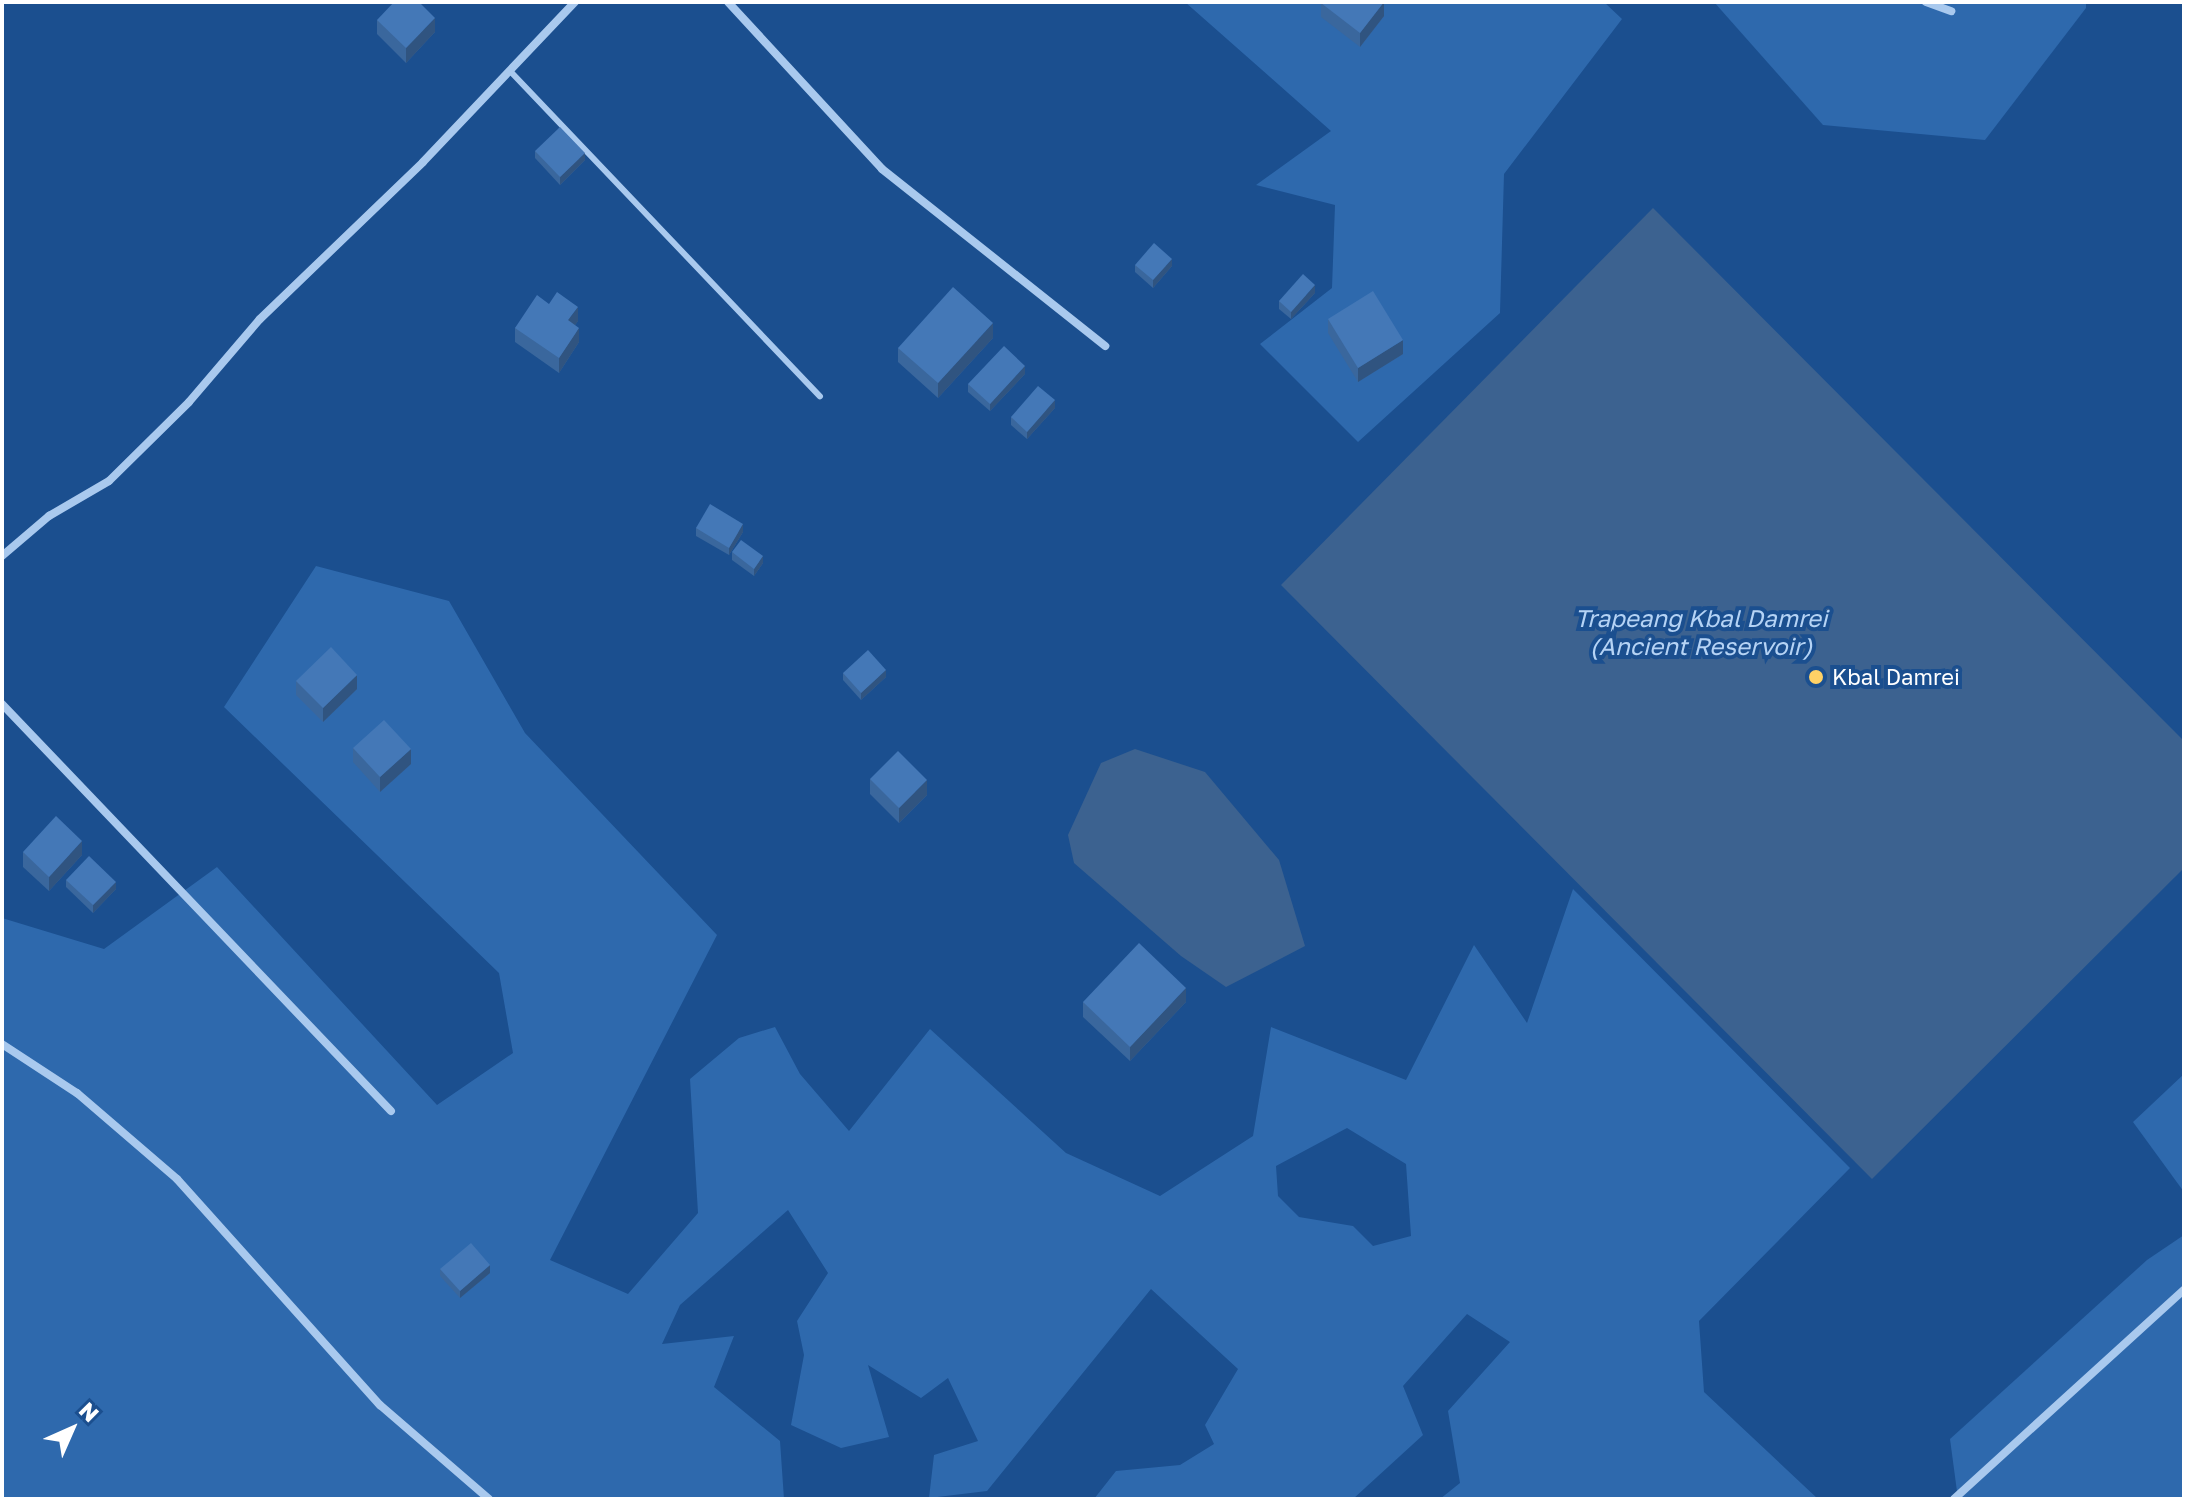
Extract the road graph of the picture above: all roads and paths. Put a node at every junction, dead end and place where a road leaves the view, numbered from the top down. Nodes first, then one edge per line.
1 (575, 2) edge
2 (728, 2) edge
3 (1926, 2) edge
4 (1951, 11) dead end
5 (511, 72) junction
6 (1105, 346) dead end
7 (820, 396) dead end
8 (2, 556) edge
9 (2, 704) edge
10 (2, 1044) edge
11 (391, 1111) dead end
12 (2184, 1290) edge
13 (489, 1499) edge
14 (1954, 1499) edge

1 - 5 street
2 - 6 street
3 - 4 street
5 - 7 lane
5 - 8 street
9 - 11 street
10 - 13 street
12 - 14 street

